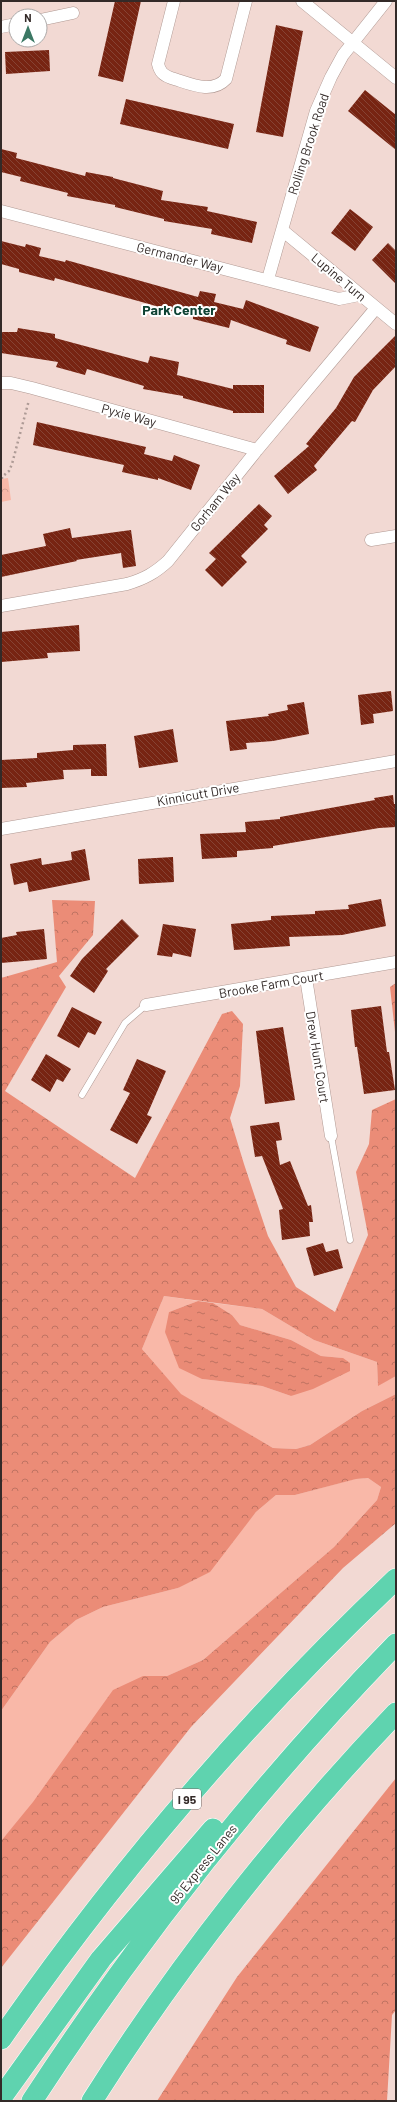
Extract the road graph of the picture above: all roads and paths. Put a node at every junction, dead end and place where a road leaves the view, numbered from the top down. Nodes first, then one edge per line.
1 (174, 1) edge
2 (246, 1) edge
3 (302, 1) edge
4 (386, 1) edge
5 (73, 13) dead end
6 (48, 18) edge
7 (353, 42) junction
8 (396, 78) edge
9 (1, 211) edge
10 (282, 230) junction
11 (268, 279) junction
12 (359, 295) junction
13 (376, 308) junction
14 (396, 324) edge
15 (1, 383) edge
16 (32, 388) junction
17 (257, 450) junction
18 (2, 479) dead end
19 (396, 536) edge
20 (371, 540) dead end
21 (1, 606) edge
22 (396, 760) edge
23 (1, 829) edge
24 (396, 962) edge
25 (306, 978) junction
26 (146, 1005) joint
27 (82, 1094) dead end
28 (331, 1136) joint
29 (350, 1240) dead end
30 (396, 1579) edge
31 (396, 1644) edge
32 (396, 1713) edge
33 (330, 1715) junction
34 (1, 2039) edge
35 (1, 2098) edge
36 (32, 2101) edge
37 (92, 2101) edge

1 - 2 street
3 - 7 street
4 - 7 street, Rolling Brook Road
5 - 6 street
7 - 8 street
7 - 10 street, Rolling Brook Road
9 - 11 street, Germander Way
10 - 11 street, Rolling Brook Road
10 - 12 street, Lupine Turn
11 - 12 street, Germander Way
12 - 13 street, Lupine Turn
13 - 14 street, Lupine Turn
13 - 17 street, Gorham Way
15 - 16 street, Pyxie Way
16 - 17 street, Pyxie Way
16 - 18 path
17 - 21 street, Gorham Way
19 - 20 street
22 - 23 street, Kinnicutt Drive
24 - 25 street, Brooke Farm Court
25 - 26 street, Brooke Farm Court
25 - 28 street, Drew Hunt Court
26 - 27 lane
28 - 29 lane
30 - 34 highway, I 95
31 - 33 highway, 95 Express Lanes
32 - 37 highway
33 - 35 highway
33 - 36 highway, 95 Express Lanes

